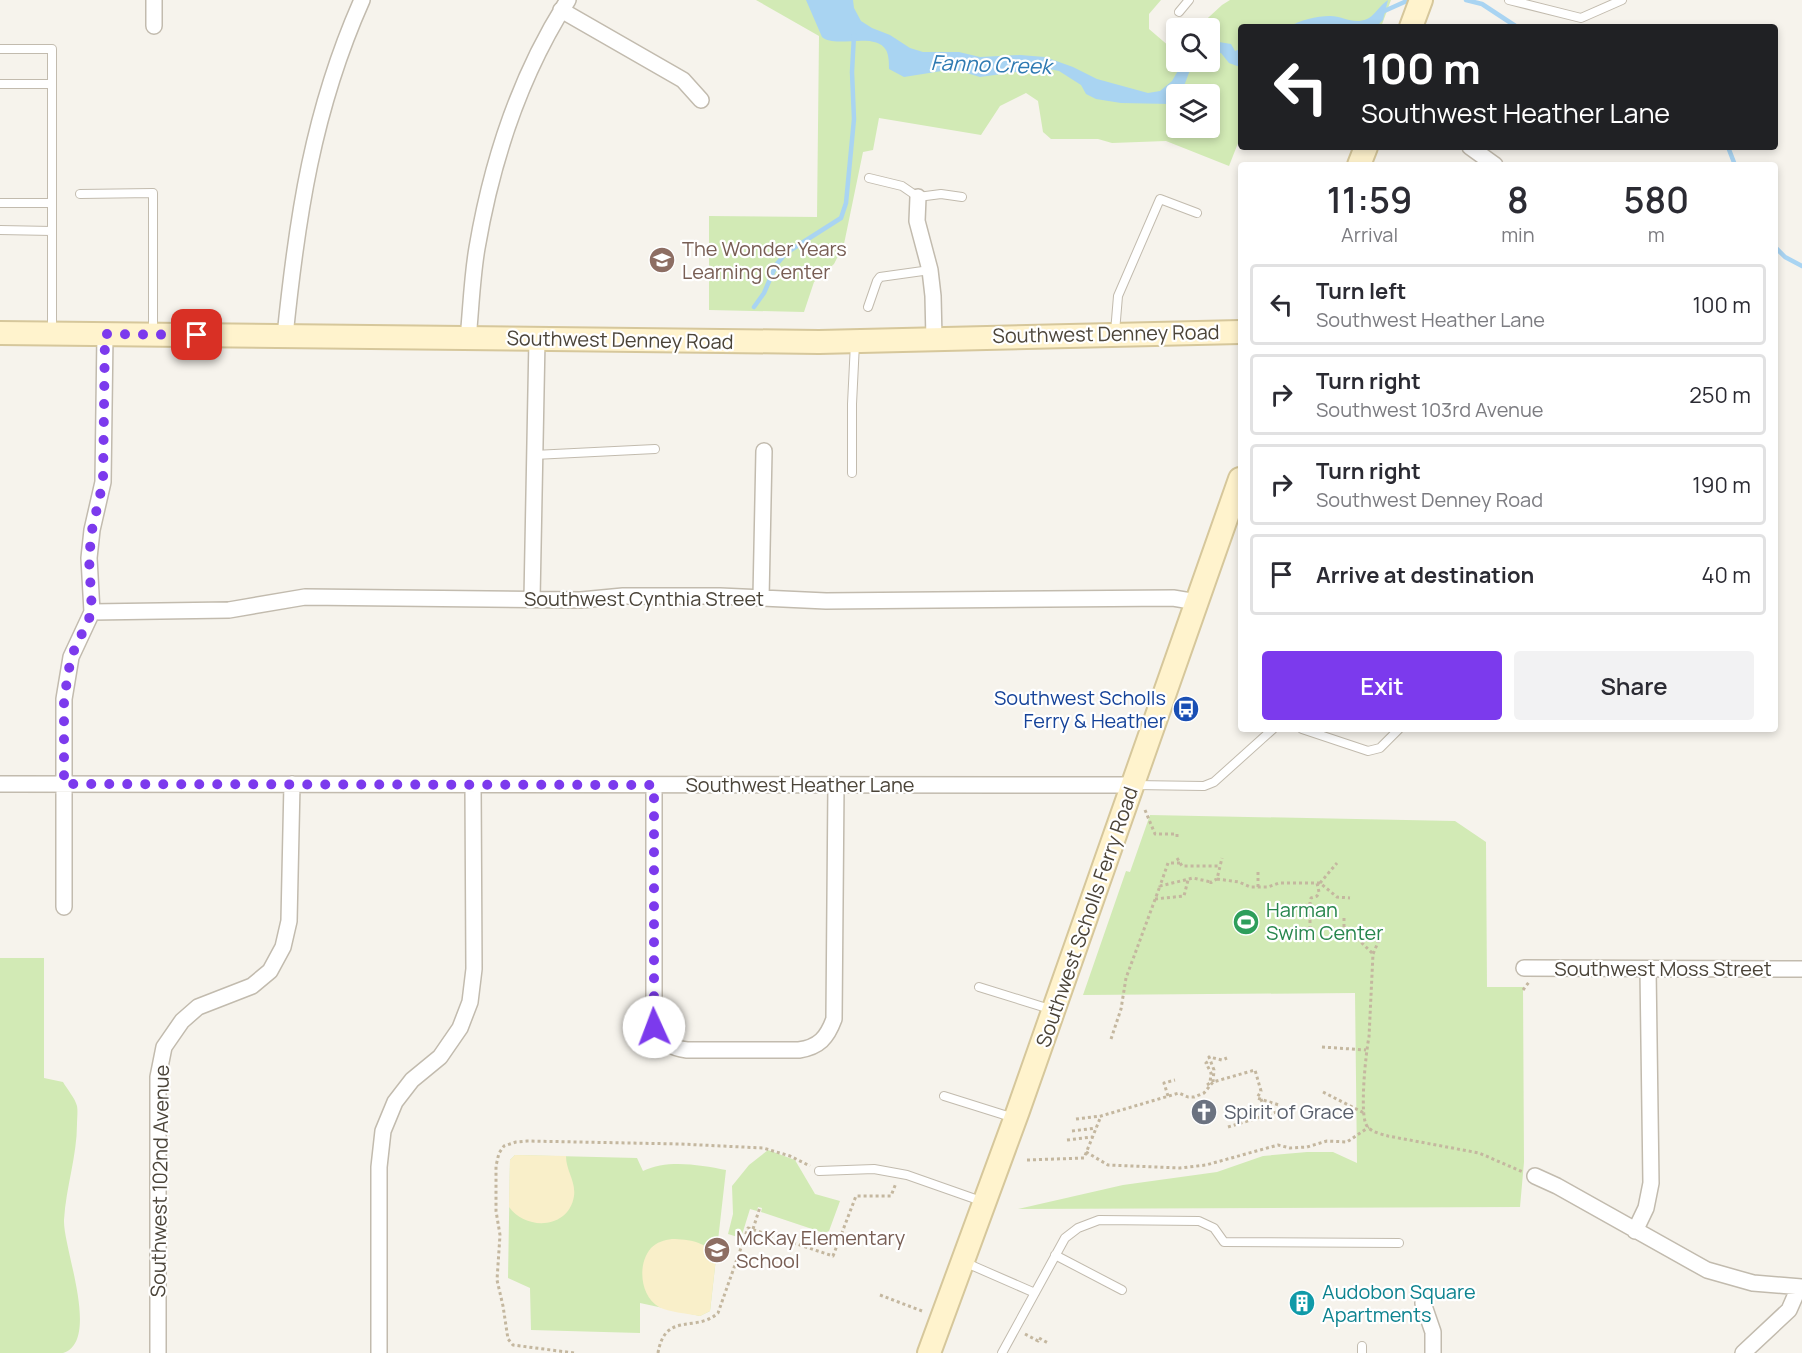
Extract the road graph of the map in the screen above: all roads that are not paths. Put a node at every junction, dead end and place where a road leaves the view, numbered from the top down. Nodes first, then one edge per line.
1 (154, 0) edge
2 (362, 0) edge
3 (1189, 0) edge
4 (1421, 0) edge
5 (1509, 0) edge
6 (1622, 0) edge
7 (565, 5) edge
8 (1179, 12) dead end
9 (1412, 24) edge
10 (154, 26) dead end
11 (0, 49) edge
12 (0, 84) edge
13 (52, 84) junction
14 (701, 100) dead end
15 (1474, 150) edge
16 (1491, 162) edge
17 (869, 178) dead end
18 (80, 194) dead end
19 (918, 197) junction
20 (962, 197) dead end
21 (0, 203) edge
22 (52, 203) junction
23 (1197, 213) dead end
24 (0, 231) edge
25 (52, 231) junction
26 (930, 270) junction
27 (868, 307) dead end
28 (1238, 332) edge
29 (0, 333) edge
30 (52, 334) junction
31 (105, 334) junction
32 (153, 334) junction
33 (1115, 334) junction
34 (285, 336) junction
35 (468, 339) junction
36 (537, 339) junction
37 (934, 339) junction
38 (855, 341) junction
39 (655, 449) dead end
40 (764, 451) dead end
41 (534, 455) junction
42 (852, 473) dead end
43 (1238, 487) edge
44 (761, 598) junction
45 (532, 599) junction
46 (1197, 602) junction
47 (92, 612) junction
48 (1270, 732) edge
49 (1311, 732) edge
50 (1396, 732) edge
51 (0, 784) edge
52 (64, 784) junction
53 (292, 784) junction
54 (473, 785) junction
55 (654, 785) junction
56 (836, 785) junction
57 (1133, 785) junction
58 (64, 906) dead end
59 (1524, 968) dead end
60 (1648, 969) junction
61 (1802, 969) edge
62 (979, 987) dead end
63 (1054, 1010) junction
64 (944, 1096) dead end
65 (1016, 1118) junction
66 (819, 1171) road end
67 (1535, 1176) road end
68 (985, 1202) junction
69 (1635, 1231) junction
70 (1399, 1243) dead end
71 (1055, 1255) junction
72 (963, 1261) junction
73 (1800, 1287) edge
74 (1122, 1290) dead end
75 (1035, 1293) junction
76 (1423, 1303) dead end
77 (158, 1353) edge
78 (379, 1353) edge
79 (929, 1353) edge
80 (1002, 1353) edge
81 (1433, 1353) edge
82 (1743, 1353) edge

1 - 10 street
2 - 34 street
3 - 8 lane
4 - 9 street
5 - 6 lane
7 - 14 street
7 - 35 street
11 - 13 lane
12 - 13 lane
13 - 22 lane
15 - 16 street
17 - 19 lane
18 - 32 lane
19 - 20 lane
19 - 26 street
21 - 22 lane
22 - 25 lane
23 - 33 lane
24 - 25 lane
25 - 30 lane
26 - 27 lane
26 - 37 street
28 - 33 street, Southwest Denney Road
29 - 30 street, Southwest Denney Road
30 - 31 street, Southwest Denney Road
31 - 32 street, Southwest Denney Road
31 - 47 street
32 - 34 street, Southwest Denney Road
33 - 37 street, Southwest Denney Road
34 - 35 street, Southwest Denney Road
35 - 36 street, Southwest Denney Road
36 - 38 street, Southwest Denney Road
36 - 41 street
37 - 38 street, Southwest Denney Road
38 - 42 lane
39 - 41 lane
40 - 44 street
41 - 45 street
43 - 46 street, Southwest Scholls Ferry Road
44 - 45 street, Southwest Cynthia Street
44 - 46 street, Southwest Cynthia Street
45 - 47 street, Southwest Cynthia Street
46 - 57 street, Southwest Scholls Ferry Road
47 - 52 street
48 - 57 lane
49 - 50 lane
51 - 52 street, Southwest Heather Lane
52 - 53 street, Southwest Heather Lane
52 - 58 street
53 - 54 street, Southwest Heather Lane
53 - 77 street, Southwest 102nd Avenue
54 - 55 street, Southwest Heather Lane
54 - 78 street
55 - 56 street, Southwest Heather Lane
55 - 56 street
56 - 57 street, Southwest Heather Lane
57 - 63 street, Southwest Scholls Ferry Road
59 - 60 street, Southwest Moss Street
60 - 61 street, Southwest Moss Street
60 - 69 street
62 - 63 lane
63 - 65 street, Southwest Scholls Ferry Road
64 - 65 lane
65 - 68 street, Southwest Scholls Ferry Road
66 - 68 lane
67 - 69 street
68 - 72 street, Southwest Scholls Ferry Road
69 - 73 street
70 - 71 lane
71 - 74 lane
71 - 75 lane
72 - 75 lane
72 - 79 street, Southwest Scholls Ferry Road
73 - 82 street
75 - 80 lane
76 - 81 street

